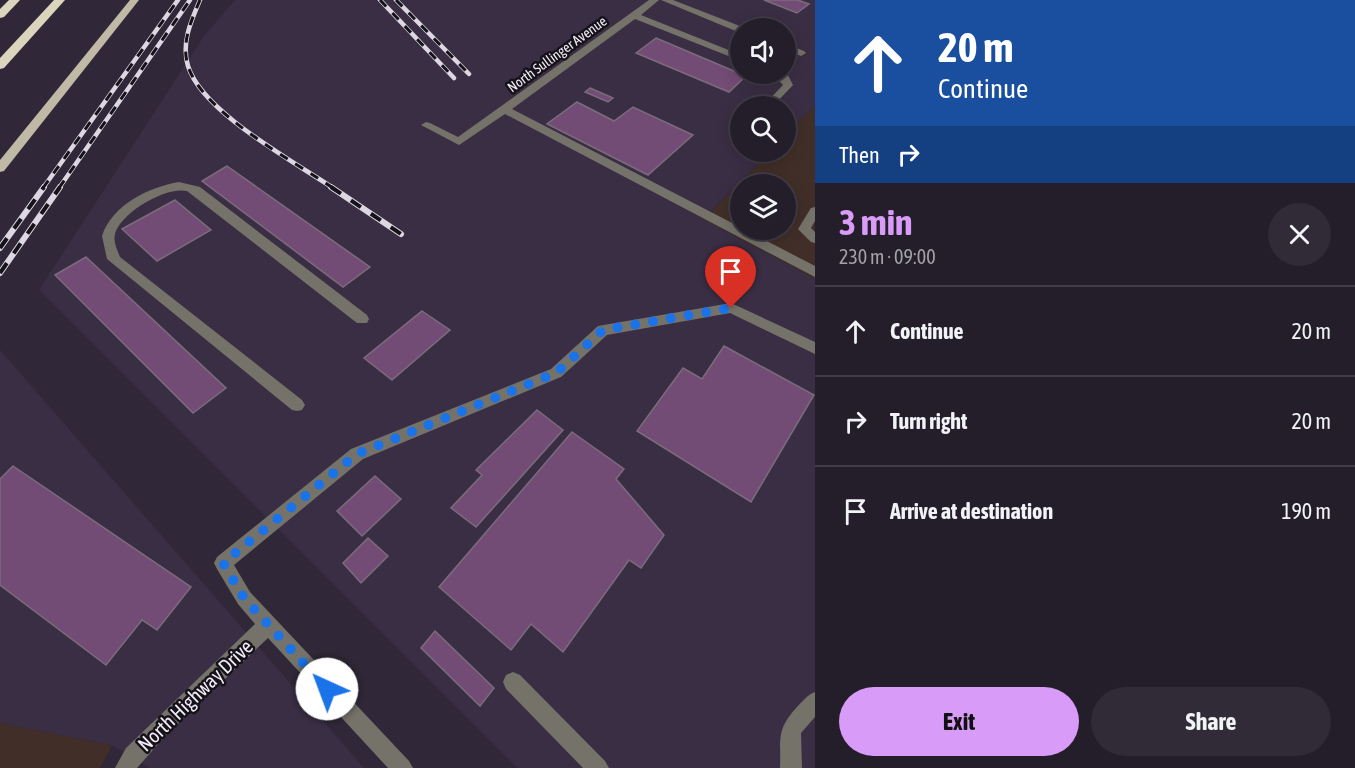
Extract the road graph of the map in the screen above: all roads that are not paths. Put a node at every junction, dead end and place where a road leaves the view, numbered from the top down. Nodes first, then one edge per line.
1 (15, 0) edge
2 (60, 0) edge
3 (135, 0) edge
4 (655, 0) edge
5 (665, 0) edge
6 (0, 15) edge
7 (634, 15) junction
8 (730, 26) edge
9 (796, 51) edge
10 (801, 53) dead end
11 (730, 54) edge
12 (0, 65) edge
13 (788, 84) edge
14 (778, 96) edge
15 (504, 109) junction
16 (426, 125) dead end
17 (0, 168) edge
18 (815, 211) edge
19 (815, 239) edge
20 (815, 272) edge
21 (362, 320) dead end
22 (815, 348) edge
23 (297, 405) dead end
24 (268, 625) junction
25 (513, 682) dead end
26 (815, 702) edge
27 (126, 768) edge
28 (402, 768) edge
29 (598, 768) edge
30 (791, 768) edge

1 - 6 highway
2 - 12 highway
3 - 17 main road
4 - 7 street, North Sullinger Avenue
5 - 8 street
7 - 11 street
7 - 15 street, North Sullinger Avenue
9 - 10 street
13 - 14 street
15 - 16 street, North Sullinger Avenue
15 - 20 street
18 - 19 street
21 - 23 street
22 - 24 street
24 - 27 street, North Highway Drive
24 - 28 street
25 - 29 street
26 - 30 street

